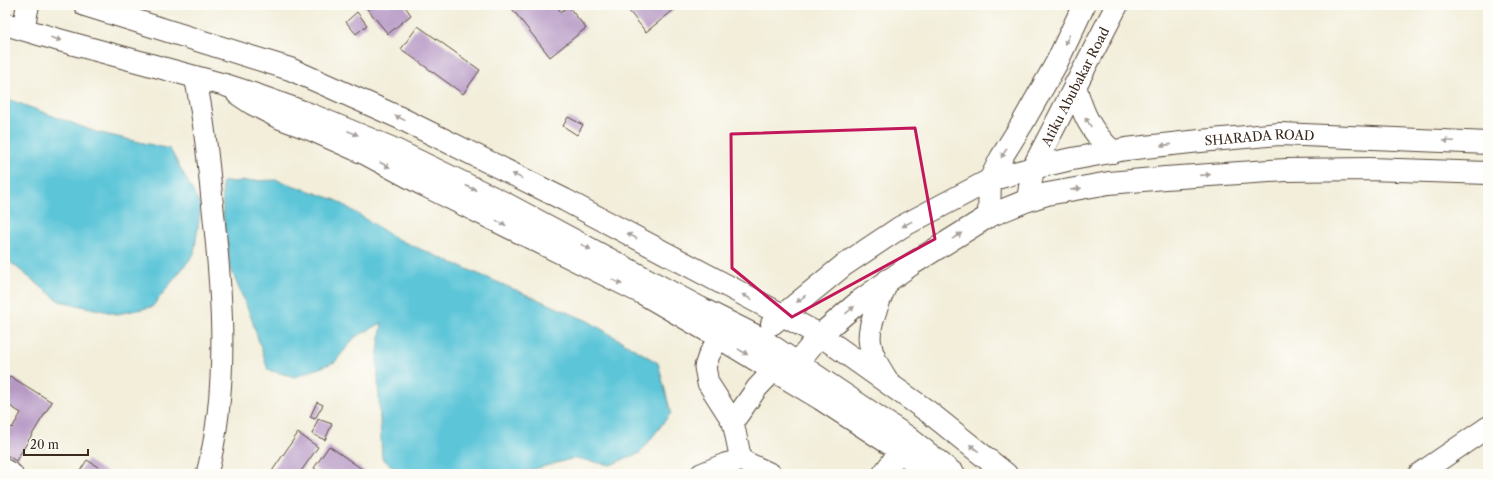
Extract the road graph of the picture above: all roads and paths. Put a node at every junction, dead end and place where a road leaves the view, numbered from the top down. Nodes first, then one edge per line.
1 (28, 5) edge
2 (85, 5) edge
3 (1084, 5) edge
4 (1117, 5) edge
5 (14, 26) edge
6 (195, 77) junction
7 (225, 85) junction
8 (1075, 85) junction
9 (1488, 143) edge
10 (1113, 152) junction
11 (1033, 168) junction
12 (1488, 173) edge
13 (990, 180) junction
14 (1028, 200) junction
15 (989, 216) junction
16 (888, 280) junction
17 (782, 315) junction
18 (820, 335) junction
19 (758, 337) junction
20 (719, 338) junction
21 (798, 362) junction
22 (774, 370) junction
23 (891, 386) junction
24 (732, 422) junction
25 (1488, 427) edge
26 (900, 451) junction
27 (741, 460) junction
28 (1005, 473) edge
29 (206, 474) edge
30 (701, 474) edge
31 (771, 474) edge
32 (883, 474) edge
33 (928, 474) edge
34 (954, 474) edge
35 (1419, 474) edge

1 - 5 main road
17 -> 2 main road
3 -> 13 main road
4 - 8 main road, Atiku Abubakar Road
5 -> 6 main road
6 - 7 main road
6 - 29 street
7 -> 19 main road
7 -> 20 street
10 -> 8 main road
8 - 11 main road, Atiku Abubakar Road
9 -> 10 main road, SHARADA ROAD
10 - 11 main road, SHARADA ROAD
11 - 13 main road, SHARADA ROAD
11 - 14 main road, Atiku Abubakar Road
14 -> 12 main road
13 - 15 main road
13 -> 17 main road, SHARADA ROAD
14 - 15 main road
16 -> 15 main road
18 -> 16 main road
16 - 23 main road
17 - 18 main road
17 - 19 main road, SHARADA ROAD
18 - 21 main road
18 - 23 main road
19 - 21 main road
20 -> 22 street
20 - 24 street
21 - 34 main road
22 - 24 street
22 - 26 street
28 -> 23 main road
24 - 27 street
25 - 35 street
26 - 32 street
26 - 33 street
27 - 30 street
27 - 31 street

